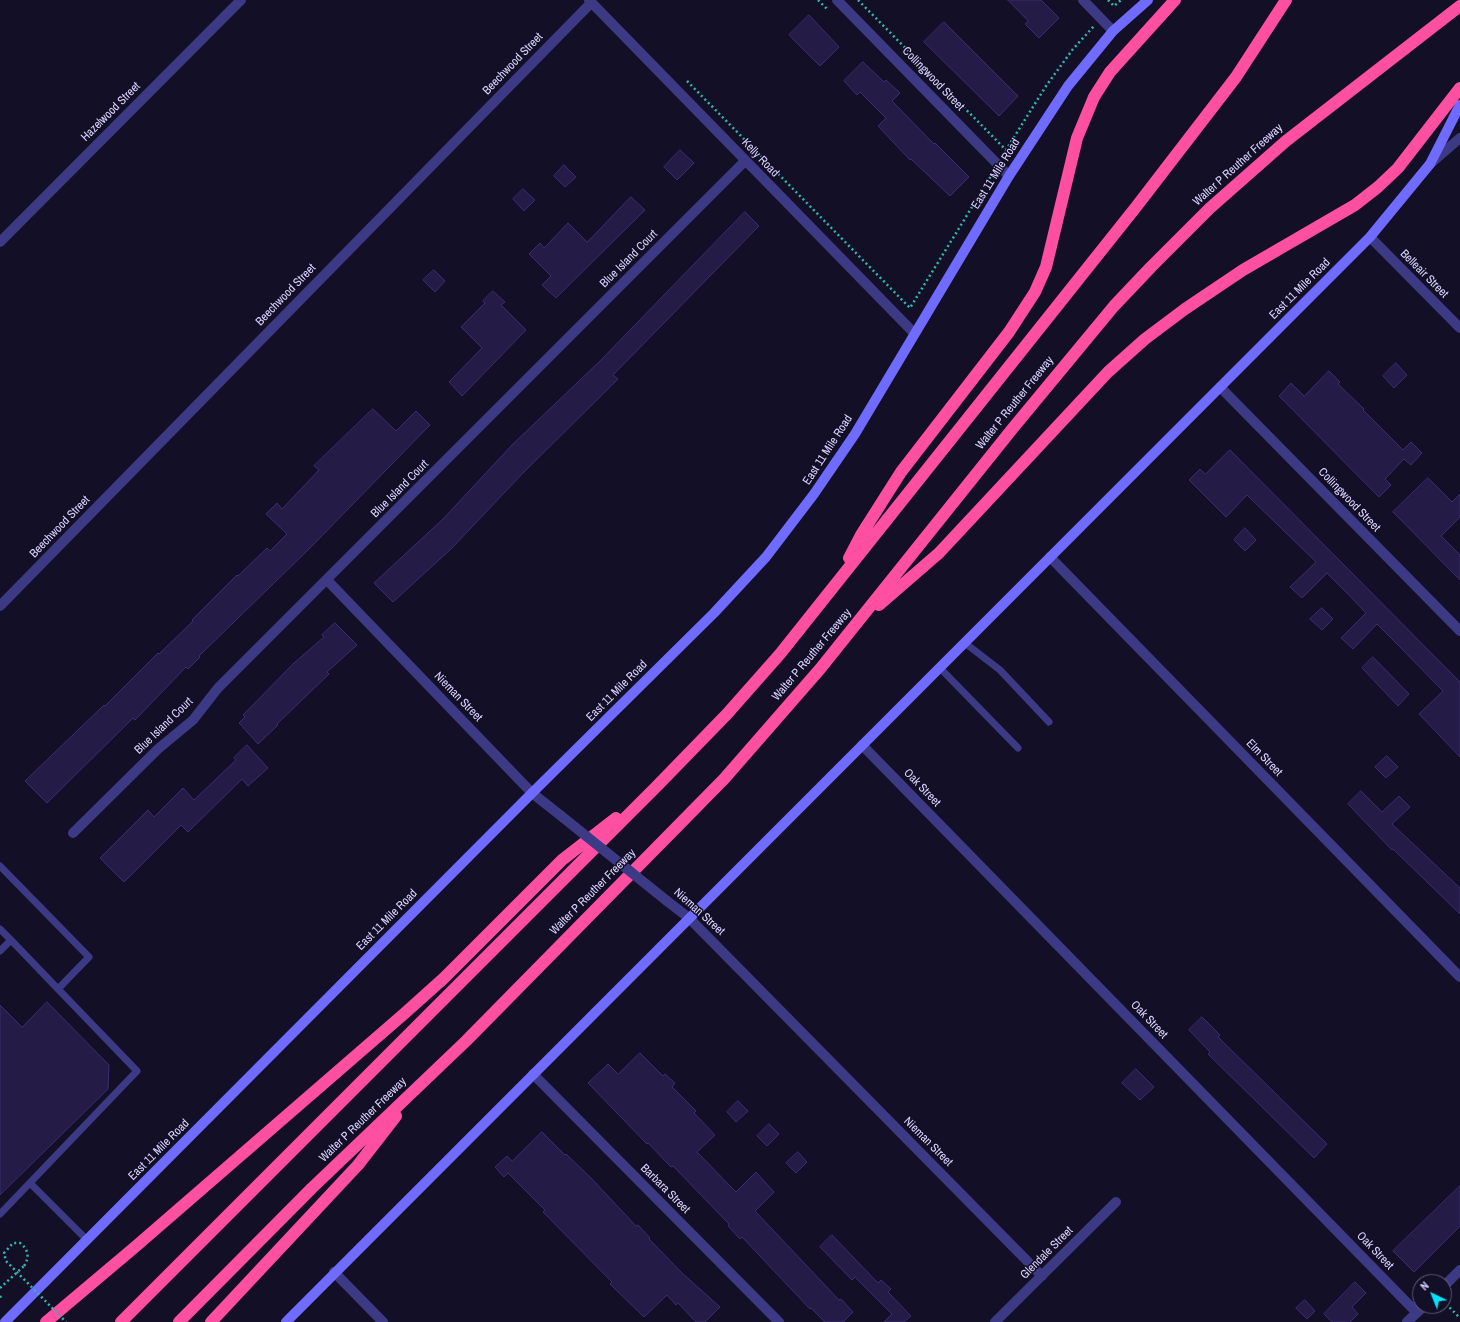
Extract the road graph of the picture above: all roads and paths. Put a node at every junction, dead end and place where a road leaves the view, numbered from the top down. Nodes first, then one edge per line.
1 (241, 0) edge
2 (838, 0) edge
3 (858, 0) edge
4 (1084, 0) edge
5 (1108, 0) edge
6 (1121, 0) edge
7 (1148, 0) edge
8 (1176, 0) edge
9 (1286, 0) edge
10 (590, 1) edge
11 (1460, 6) edge
12 (1094, 26) dead end
13 (1113, 30) junction
14 (686, 80) dead end
15 (1460, 88) edge
16 (1460, 105) edge
17 (1460, 138) edge
18 (745, 161) junction
19 (1430, 164) junction
20 (991, 176) dead end
21 (1009, 176) junction
22 (1370, 237) junction
23 (0, 242) edge
24 (1460, 328) edge
25 (914, 333) junction
26 (1220, 387) junction
27 (1050, 557) junction
28 (327, 580) junction
29 (836, 584) junction
30 (0, 606) edge
31 (858, 622) junction
32 (1460, 631) edge
33 (965, 643) junction
34 (940, 668) junction
35 (1049, 722) dead end
36 (862, 745) junction
37 (1018, 748) dead end
38 (656, 787) junction
39 (532, 793) junction
40 (73, 833) dead end
41 (0, 866) edge
42 (689, 918) junction
43 (0, 929) edge
44 (11, 940) junction
45 (0, 951) edge
46 (1460, 977) edge
47 (58, 989) junction
48 (534, 1074) junction
49 (416, 1088) junction
50 (30, 1183) junction
51 (1116, 1202) dead end
52 (0, 1214) edge
53 (87, 1240) junction
54 (1460, 1270) edge
55 (334, 1272) junction
56 (1042, 1276) junction
57 (1452, 1278) edge
58 (0, 1288) edge
59 (1412, 1301) edge
60 (1452, 1310) edge
61 (1415, 1314) edge
62 (1460, 1318) edge
63 (5, 1322) edge
64 (46, 1322) edge
65 (66, 1322) edge
66 (121, 1322) edge
67 (179, 1322) edge
68 (211, 1322) edge
69 (286, 1322) edge
70 (383, 1322) edge
71 (778, 1322) edge
72 (996, 1322) edge
73 (1407, 1322) edge

1 - 23 street, Hazelwood Street
2 - 21 street, Collingwood Street
3 - 12 path
4 - 13 street
5 - 6 path
7 - 13 main road, East 11 Mile Road
8 - 29 highway
9 - 29 highway
10 - 18 street, Kelly Road
10 - 30 street, Beechwood Street
11 - 31 highway, Walter P Reuther Freeway
13 - 21 main road, East 11 Mile Road
14 - 20 path
15 - 31 highway
16 - 19 main road, East 11 Mile Road
17 - 19 street
18 - 25 street, Kelly Road
18 - 28 street, Blue Island Court
19 - 22 main road, East 11 Mile Road
21 - 25 main road, East 11 Mile Road
22 - 24 street, Belleair Street
22 - 26 main road, East 11 Mile Road
25 - 39 main road, East 11 Mile Road
26 - 27 main road, East 11 Mile Road
26 - 32 street, Collingwood Street
27 - 33 main road, East 11 Mile Road
27 - 46 street, Elm Street
28 - 39 street, Nieman Street
28 - 40 street, Blue Island Court
29 - 38 highway
31 - 49 highway, Walter P Reuther Freeway
33 - 34 main road, East 11 Mile Road
33 - 35 lane
34 - 36 main road, East 11 Mile Road
34 - 37 lane
36 - 42 main road, East 11 Mile Road
36 - 59 street, Oak Street
38 - 64 highway
38 - 66 highway
39 - 42 street, Nieman Street, bridge
39 - 53 main road, East 11 Mile Road
41 - 47 lane
42 - 48 main road, East 11 Mile Road
42 - 56 street, Nieman Street
43 - 44 lane
44 - 45 lane
44 - 47 lane
47 - 50 lane
48 - 55 main road, East 11 Mile Road
48 - 71 street, Barbara Street
49 - 67 highway, Walter P Reuther Freeway
49 - 68 highway
50 - 52 lane
50 - 53 lane
51 - 56 street, Glendale Street
53 - 63 main road, East 11 Mile Road
54 - 57 street
55 - 69 main road, East 11 Mile Road
55 - 70 street
56 - 72 street, Glendale Street
58 - 65 path, bridge
60 - 62 path
61 - 73 street

